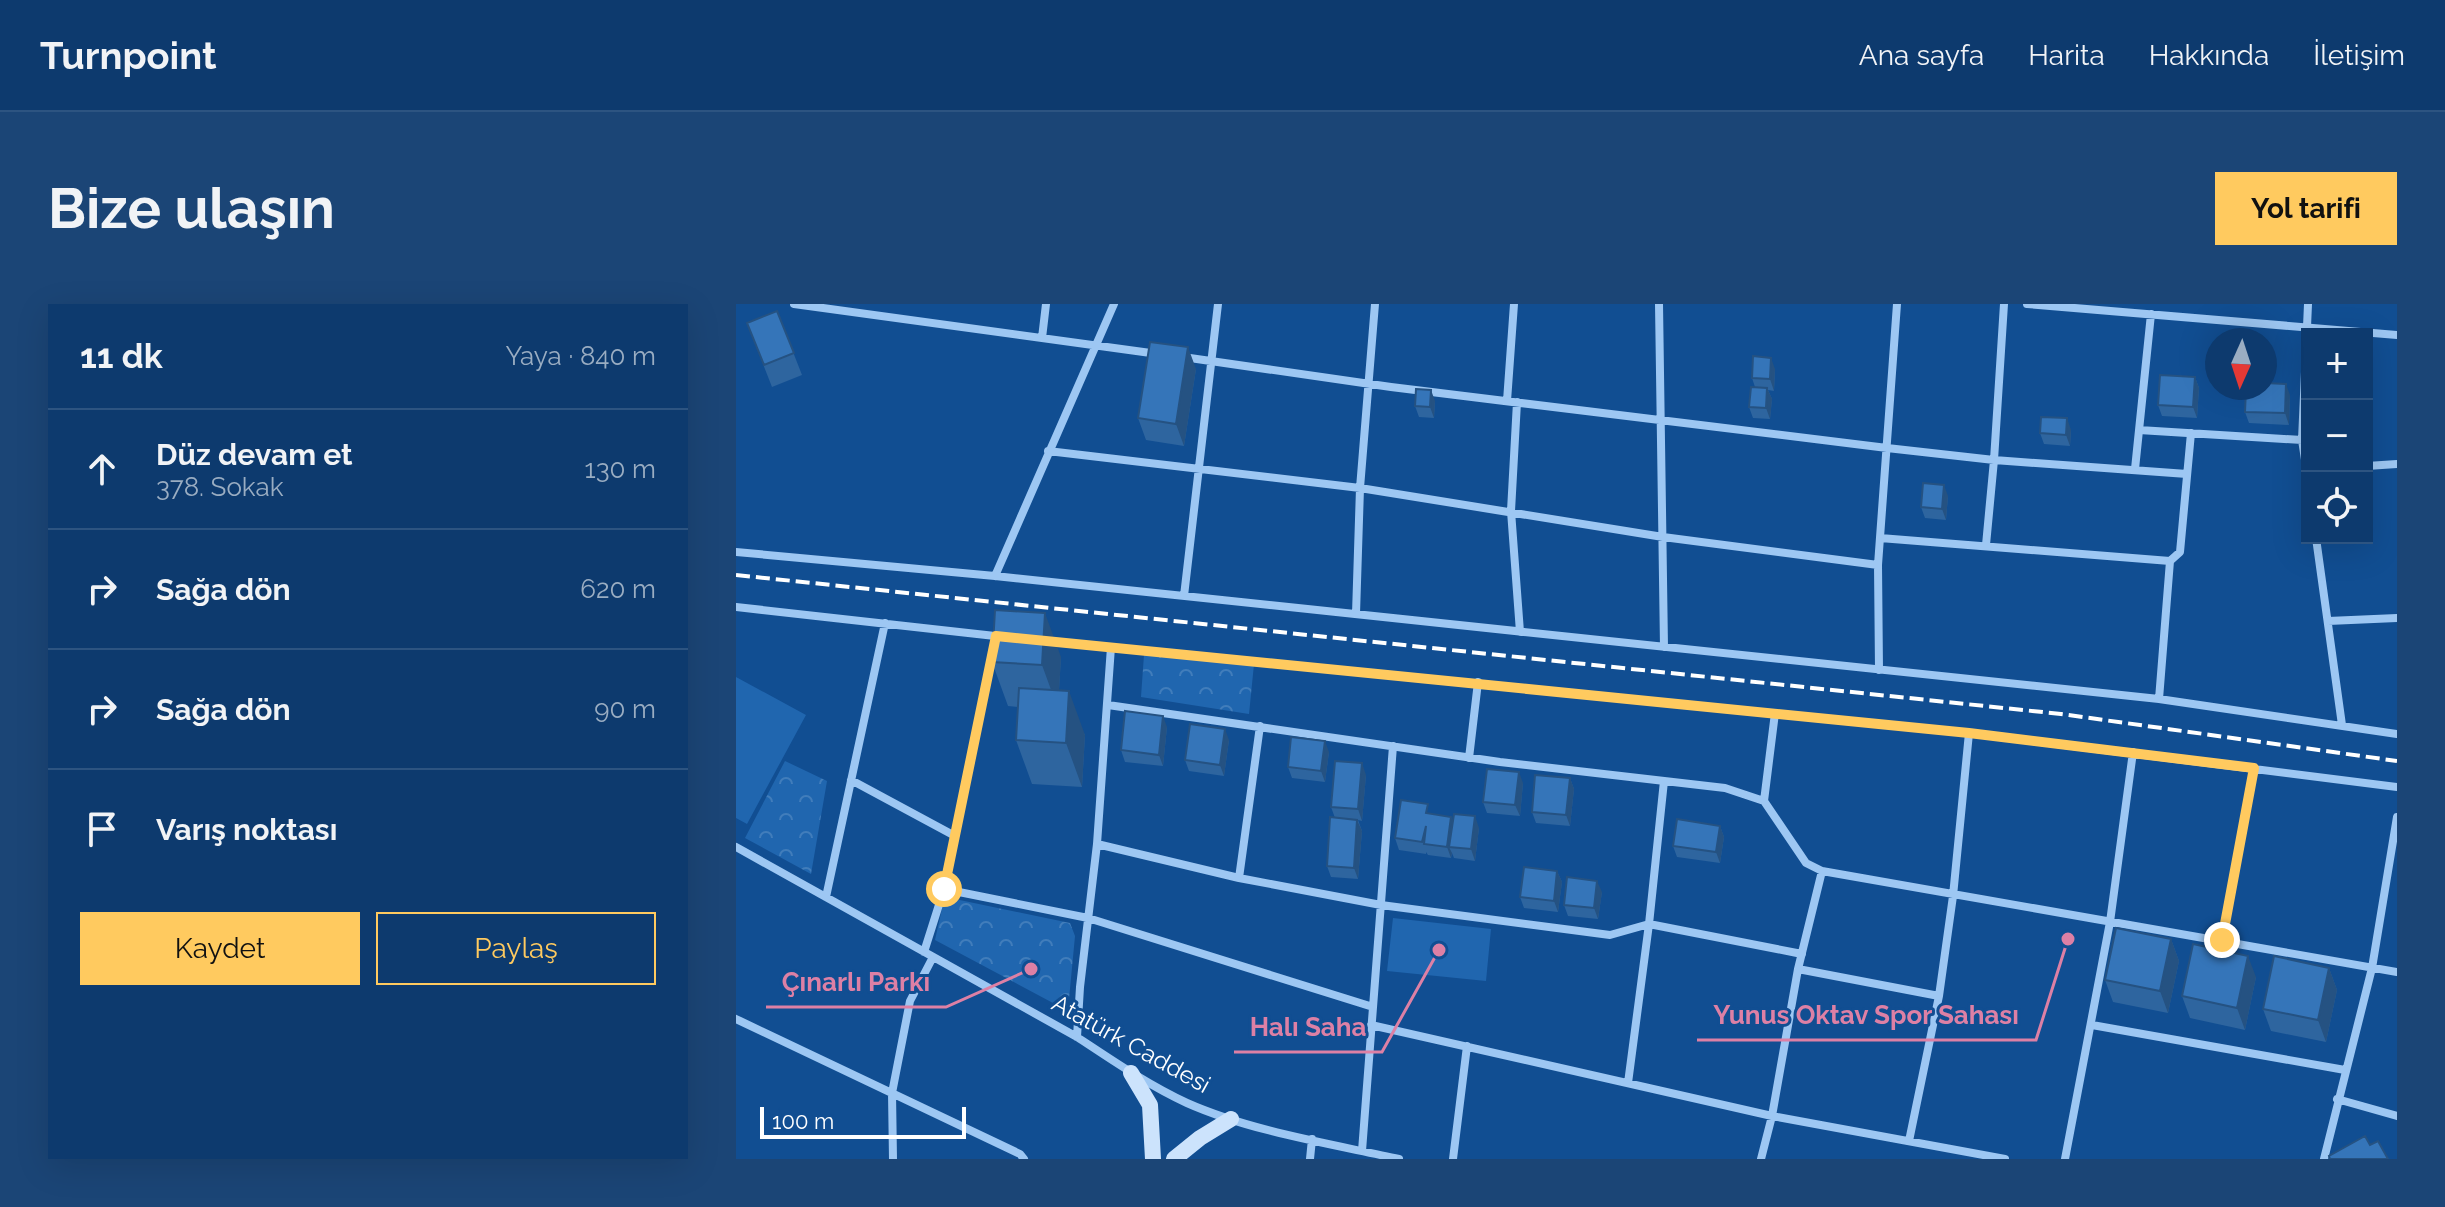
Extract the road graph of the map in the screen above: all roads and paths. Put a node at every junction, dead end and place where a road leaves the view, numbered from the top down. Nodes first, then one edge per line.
1 (794, 304) edge
2 (869, 304) edge
3 (1046, 304) edge
4 (1114, 304) edge
5 (1218, 304) edge
6 (1375, 304) edge
7 (1514, 304) edge
8 (1659, 304) edge
9 (1897, 304) edge
10 (2004, 304) edge
11 (2027, 304) edge
12 (2308, 304) edge
13 (867, 314) junction
14 (2151, 314) junction
15 (2306, 327) junction
16 (2397, 335) edge
17 (1042, 338) junction
18 (1096, 345) junction
19 (1212, 361) junction
20 (1367, 384) junction
21 (2303, 400) edge
22 (1512, 402) junction
23 (1660, 419) junction
24 (2139, 430) junction
25 (2191, 433) junction
26 (2301, 440) edge
27 (1887, 448) junction
28 (1048, 451) junction
29 (1994, 460) junction
30 (2397, 464) edge
31 (2373, 466) edge
32 (1198, 468) junction
33 (2135, 469) junction
34 (2187, 474) junction
35 (1360, 488) junction
36 (1511, 511) junction
37 (1663, 537) junction
38 (1880, 538) junction
39 (2317, 544) edge
40 (1986, 545) junction
41 (736, 552) edge
42 (2170, 561) junction
43 (1878, 565) junction
44 (995, 576) junction
45 (1184, 596) junction
46 (736, 607) edge
47 (1356, 614) junction
48 (2397, 618) edge
49 (2328, 621) junction
50 (885, 623) junction
51 (1520, 632) junction
52 (996, 636) junction
53 (1010, 638) edge
54 (1039, 640) edge
55 (1111, 647) junction
56 (1664, 647) junction
57 (1879, 670) junction
58 (1478, 682) junction
59 (2159, 699) junction
60 (1108, 705) junction
61 (1775, 713) junction
62 (2342, 725) junction
63 (1260, 726) junction
64 (1969, 733) junction
65 (2397, 734) edge
66 (1393, 746) junction
67 (2133, 752) junction
68 (1469, 758) junction
69 (2254, 768) junction
70 (851, 780) junction
71 (1664, 781) junction
72 (2397, 787) edge
73 (1764, 801) junction
74 (2397, 817) edge
75 (955, 836) junction
76 (1097, 844) junction
77 (736, 847) edge
78 (1822, 871) junction
79 (1239, 878) junction
80 (944, 889) junction
81 (1953, 896) junction
82 (826, 897) junction
83 (1381, 905) junction
84 (1088, 918) junction
85 (2110, 922) junction
86 (1649, 924) junction
87 (2222, 940) junction
88 (924, 952) junction
89 (1802, 954) junction
90 (933, 957) junction
91 (2372, 968) junction
92 (1798, 969) junction
93 (2397, 972) edge
94 (1939, 996) junction
95 (1373, 1007) junction
96 (736, 1019) edge
97 (1371, 1025) junction
98 (2092, 1025) junction
99 (1077, 1037) junction
100 (1467, 1046) junction
101 (2345, 1070) junction
102 (1131, 1073) junction
103 (1628, 1083) junction
104 (892, 1093) junction
105 (2337, 1099) junction
106 (1772, 1116) junction
107 (2397, 1116) edge
108 (1231, 1119) junction
109 (1312, 1139) junction
110 (1909, 1141) junction
111 (1362, 1151) junction
112 (893, 1159) edge
113 (1024, 1159) edge
114 (1153, 1159) edge
115 (1174, 1159) edge
116 (1310, 1159) edge
117 (1399, 1159) edge
118 (1453, 1159) edge
119 (1761, 1159) edge
120 (2005, 1159) edge
121 (2065, 1159) edge
122 (2324, 1159) edge

1 - 13 street
2 - 13 street
3 - 17 street
4 - 18 street
5 - 19 street
6 - 20 street
7 - 22 street
8 - 23 street
9 - 27 street
10 - 29 street
11 - 14 street
12 - 15 street
13 - 17 street
14 - 15 street
14 - 24 street
15 - 16 street
15 - 21 street
17 - 18 street
18 - 19 street
18 - 28 street
19 - 20 street
19 - 32 street
20 - 22 street
20 - 35 street
22 - 23 street
22 - 36 street
23 - 27 street
23 - 37 street
24 - 25 street
24 - 33 street
25 - 26 street
25 - 34 street
27 - 29 street
27 - 38 street
28 - 32 street
28 - 44 street
29 - 33 street
29 - 40 street
30 - 31 street
32 - 35 street
32 - 45 street
33 - 34 street
34 - 42 street
35 - 36 street
35 - 47 street
36 - 37 street
36 - 51 street
37 - 43 street
37 - 56 street
38 - 40 street
38 - 43 street
39 - 49 street
40 - 42 street
41 - 44 street
42 - 59 street
43 - 57 street
44 - 45 street
45 - 47 street
46 - 50 street
47 - 51 street
48 - 49 street
49 - 62 street
50 - 52 street
50 - 70 street
51 - 56 street
52 - 53 street
52 - 75 street
54 - 55 street
55 - 58 street
55 - 60 street
56 - 57 street
57 - 59 street
58 - 61 street
58 - 68 street
59 - 62 street
60 - 63 street
60 - 76 street
61 - 64 street
61 - 73 street
62 - 65 street
63 - 66 street
63 - 79 street
64 - 67 street
64 - 81 street
66 - 68 street
66 - 83 street
67 - 69 street
67 - 85 street
68 - 71 street
69 - 72 street
69 - 87 street
70 - 75 street
70 - 82 street
71 - 73 street
71 - 86 street
73 - 78 street
74 - 91 street
75 - 80 street
76 - 79 street
76 - 84 street
77 - 82 street, Atatürk Caddesi
78 - 81 street
78 - 89 street
79 - 83 street
80 - 84 street
80 - 88 street
81 - 85 street
81 - 94 street
82 - 88 street, Atatürk Caddesi
83 - 86 street
83 - 95 street
84 - 95 street
84 - 99 street
85 - 87 street
85 - 98 street
86 - 89 street
86 - 103 street
87 - 91 street
88 - 90 street, Atatürk Caddesi
89 - 92 street
90 - 99 street, Atatürk Caddesi
90 - 104 street
91 - 93 street
91 - 101 street
92 - 94 street
92 - 106 street
94 - 110 street
95 - 97 street
96 - 104 street
97 - 100 street
97 - 111 street
98 - 101 street
98 - 121 street
99 - 102 street, Atatürk Caddesi
100 - 103 street
100 - 118 street
101 - 105 street
102 - 108 street, Atatürk Caddesi
102 - 114 street
103 - 106 street
104 - 112 street
104 - 113 street
105 - 107 street
105 - 122 street
106 - 110 street
106 - 119 street
108 - 109 street, Atatürk Caddesi
108 - 115 street
109 - 111 street, Atatürk Caddesi
109 - 116 street
110 - 120 street
111 - 117 street, Atatürk Caddesi

